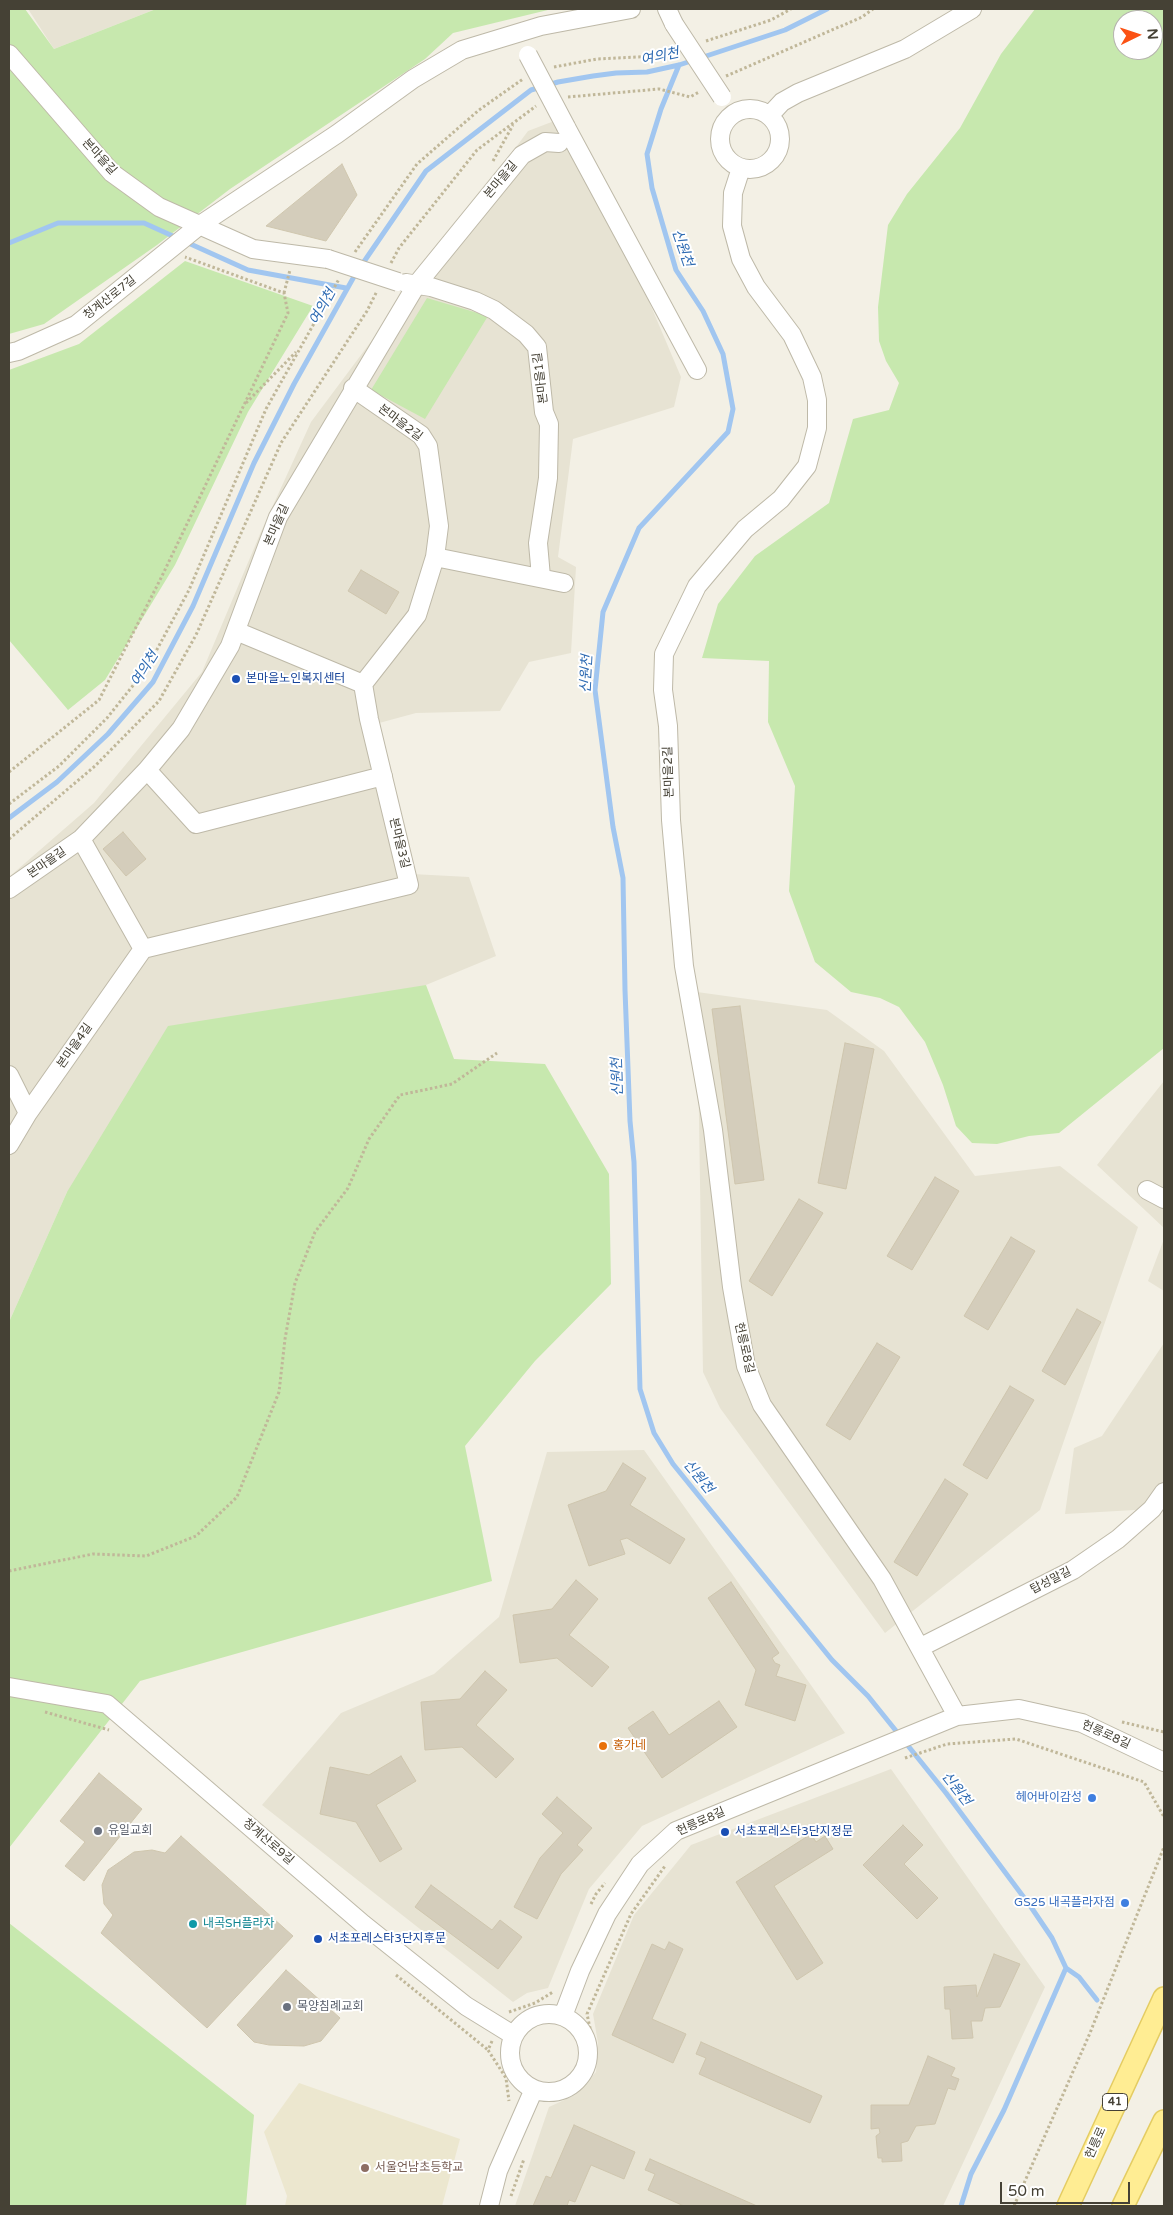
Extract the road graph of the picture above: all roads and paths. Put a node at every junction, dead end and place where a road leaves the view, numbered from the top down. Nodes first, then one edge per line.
1 (631, 9) edge
2 (873, 9) edge
3 (972, 9) edge
4 (671, 16) edge
5 (516, 34) junction
6 (9, 54) edge
7 (723, 78) dead end
8 (707, 87) dead end
9 (660, 89) dead end
10 (735, 112) junction
11 (769, 116) junction
12 (559, 143) dead end
13 (741, 168) junction
14 (196, 229) junction
15 (171, 250) junction
16 (290, 266) dead end
17 (416, 284) junction
18 (284, 291) junction
19 (331, 293) dead end
20 (300, 348) junction
21 (9, 353) edge
22 (697, 370) dead end
23 (353, 388) junction
24 (244, 406) junction
25 (435, 557) junction
26 (541, 577) junction
27 (564, 582) dead end
28 (239, 632) junction
29 (363, 684) junction
30 (147, 770) junction
31 (9, 772) edge
32 (383, 776) junction
33 (9, 804) edge
34 (81, 839) junction
35 (9, 890) edge
36 (682, 926) joint
37 (143, 949) junction
38 (497, 1053) dead end
39 (9, 1075) edge
40 (28, 1113) junction
41 (9, 1145) edge
42 (1147, 1190) dead end
43 (1164, 1199) edge
44 (1164, 1492) edge
45 (9, 1571) edge
46 (921, 1647) junction
47 (9, 1687) edge
48 (44, 1712) dead end
49 (957, 1716) junction
50 (119, 1733) dead end
51 (896, 1760) dead end
52 (1164, 1762) edge
53 (1164, 1817) edge
54 (1164, 1847) edge
55 (668, 1862) dead end
56 (391, 1970) dead end
57 (1164, 1998) edge
58 (563, 2016) junction
59 (514, 2034) junction
60 (488, 2050) dead end
61 (539, 2095) junction
62 (1164, 2121) edge
63 (524, 2158) dead end
64 (508, 2204) dead end
65 (489, 2206) edge
66 (1014, 2206) edge
67 (1068, 2206) edge
68 (1123, 2206) edge

1 - 5 street, 청계산로7길
2 - 7 path
3 - 11 street
4 - 10 street, bridge
5 - 14 street, 청계산로7길
5 - 22 street, bridge
6 - 14 street, 본마을길
8 - 9 path
10 - 11 street
10 - 13 street
11 - 13 street
12 - 17 street, 본마을길
13 - 36 street, 본마을2길
14 - 15 street, 청계산로7길
14 - 17 street, 본마을길, bridge
15 - 18 path
15 - 21 street, 청계산로7길
16 - 18 path
17 - 23 street, 본마을길
17 - 26 street, 본마을1길
18 - 24 path
19 - 20 path
20 - 24 path
20 - 33 path
23 - 25 street, 본마을2길
23 - 28 street, 본마을길
24 - 31 path
25 - 26 street
25 - 29 street, 본마을2길
26 - 27 street
28 - 29 street
28 - 30 street, 본마을길
29 - 32 street, 본마을3길
30 - 32 street
30 - 34 street, 본마을길
32 - 37 street, 본마을3길
34 - 35 street, 본마을길
34 - 37 street
36 - 46 street, 헌릉로8길
37 - 40 street, 본마을4길
38 - 45 path
39 - 40 street
40 - 41 street, 본마을4길
42 - 43 street
44 - 46 street, 탑성말길
46 - 49 street, 헌릉로8길
47 - 59 street, 청계산로9길
48 - 50 path
49 - 52 street, 헌릉로8길
49 - 58 street, 헌릉로8길
51 - 53 path
54 - 66 path
55 - 61 path
56 - 60 path
57 - 67 main road, 헌릉로 / 41
58 - 59 street
58 - 61 street
59 - 61 street
61 - 65 street
62 - 68 main road
63 - 64 path

